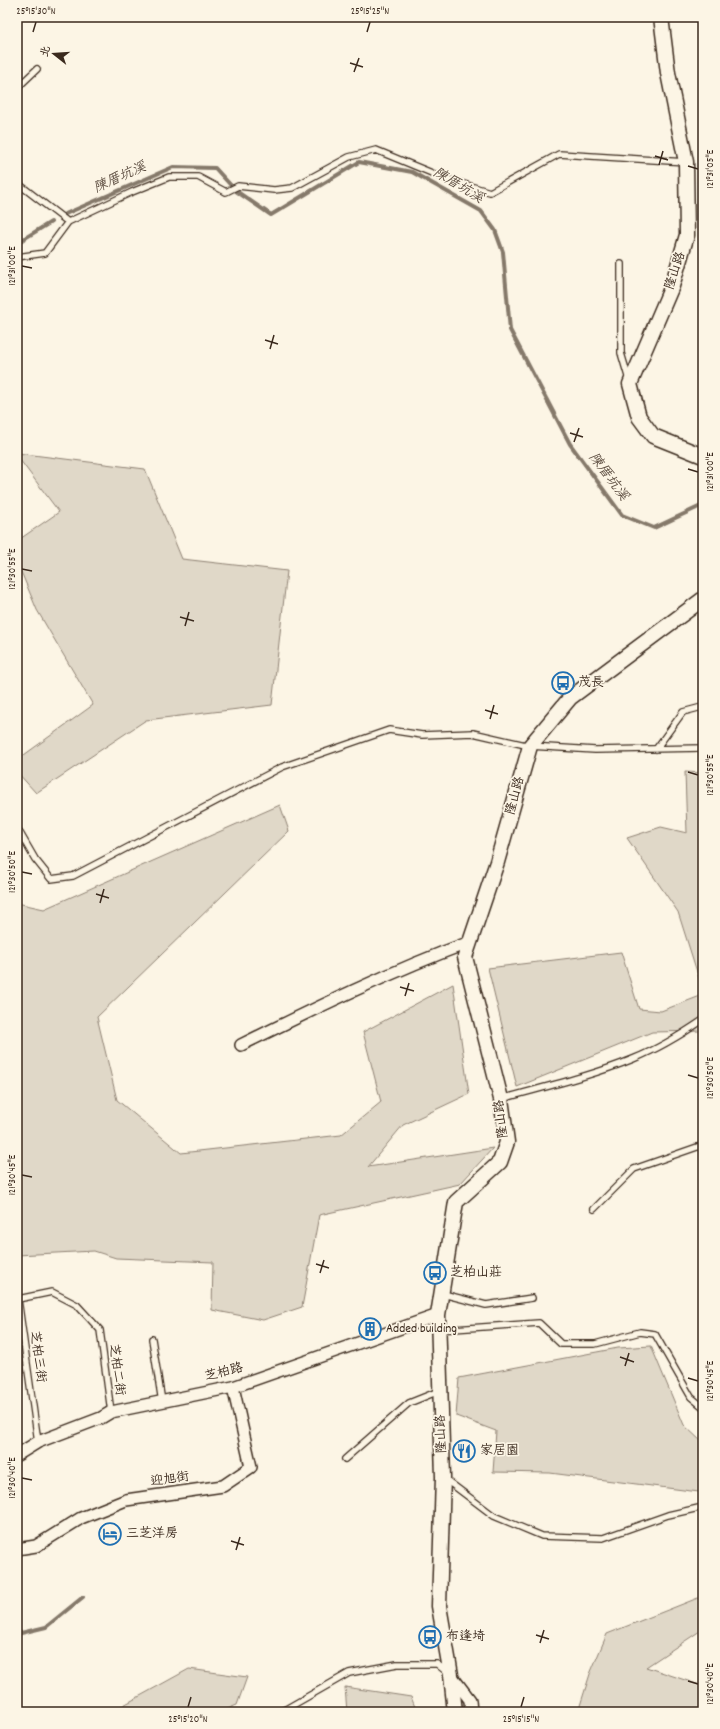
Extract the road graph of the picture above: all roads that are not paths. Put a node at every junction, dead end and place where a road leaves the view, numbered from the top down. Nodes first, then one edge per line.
1 (661, 17) edge
2 (37, 69) dead end
3 (17, 88) edge
4 (686, 162) junction
5 (17, 173) edge
6 (68, 222) junction
7 (17, 257) edge
8 (622, 264) dead end
9 (630, 384) junction
10 (703, 456) edge
11 (703, 599) edge
12 (702, 707) dead end
13 (530, 746) junction
14 (703, 748) edge
15 (656, 749) junction
16 (17, 828) edge
17 (470, 942) junction
18 (703, 1020) edge
19 (241, 1044) dead end
20 (501, 1099) junction
21 (703, 1145) edge
22 (594, 1209) dead end
23 (441, 1293) junction
24 (532, 1298) dead end
25 (438, 1315) junction
26 (100, 1330) joint
27 (437, 1330) junction
28 (152, 1339) dead end
29 (233, 1387) junction
30 (440, 1391) junction
31 (162, 1402) junction
32 (703, 1407) edge
33 (111, 1412) junction
34 (38, 1442) junction
35 (17, 1455) edge
36 (345, 1459) dead end
37 (443, 1477) junction
38 (703, 1507) edge
39 (17, 1549) edge
40 (451, 1675) junction
41 (279, 1712) edge
42 (455, 1712) edge
43 (471, 1712) edge

1 - 4 street, 隆山路
2 - 3 lane
4 - 6 lane
4 - 9 street, 隆山路
5 - 6 lane
6 - 7 lane
8 - 9 lane
9 - 10 street
11 - 13 street, 隆山路
12 - 15 lane
13 - 15 lane
13 - 16 lane
13 - 17 street, 隆山路
14 - 15 lane
17 - 19 street
17 - 20 street, 隆山路
18 - 20 lane
20 - 23 street, 隆山路
21 - 22 lane
23 - 24 lane
23 - 25 street, 隆山路
25 - 27 street, 隆山路
25 - 29 street, 芝柏路
26 - 33 lane, 芝柏二街
26 - 34 lane, 芝柏三街
27 - 30 street, 隆山路
27 - 32 lane
28 - 31 lane
29 - 31 street, 芝柏路
29 - 39 street, 迎旭街
30 - 36 lane
30 - 37 street, 隆山路
31 - 33 street, 芝柏路
33 - 34 street, 芝柏路
34 - 35 street, 芝柏路
37 - 38 lane
37 - 40 street, 隆山路
40 - 41 lane
40 - 42 street, 隆山路
40 - 43 street

